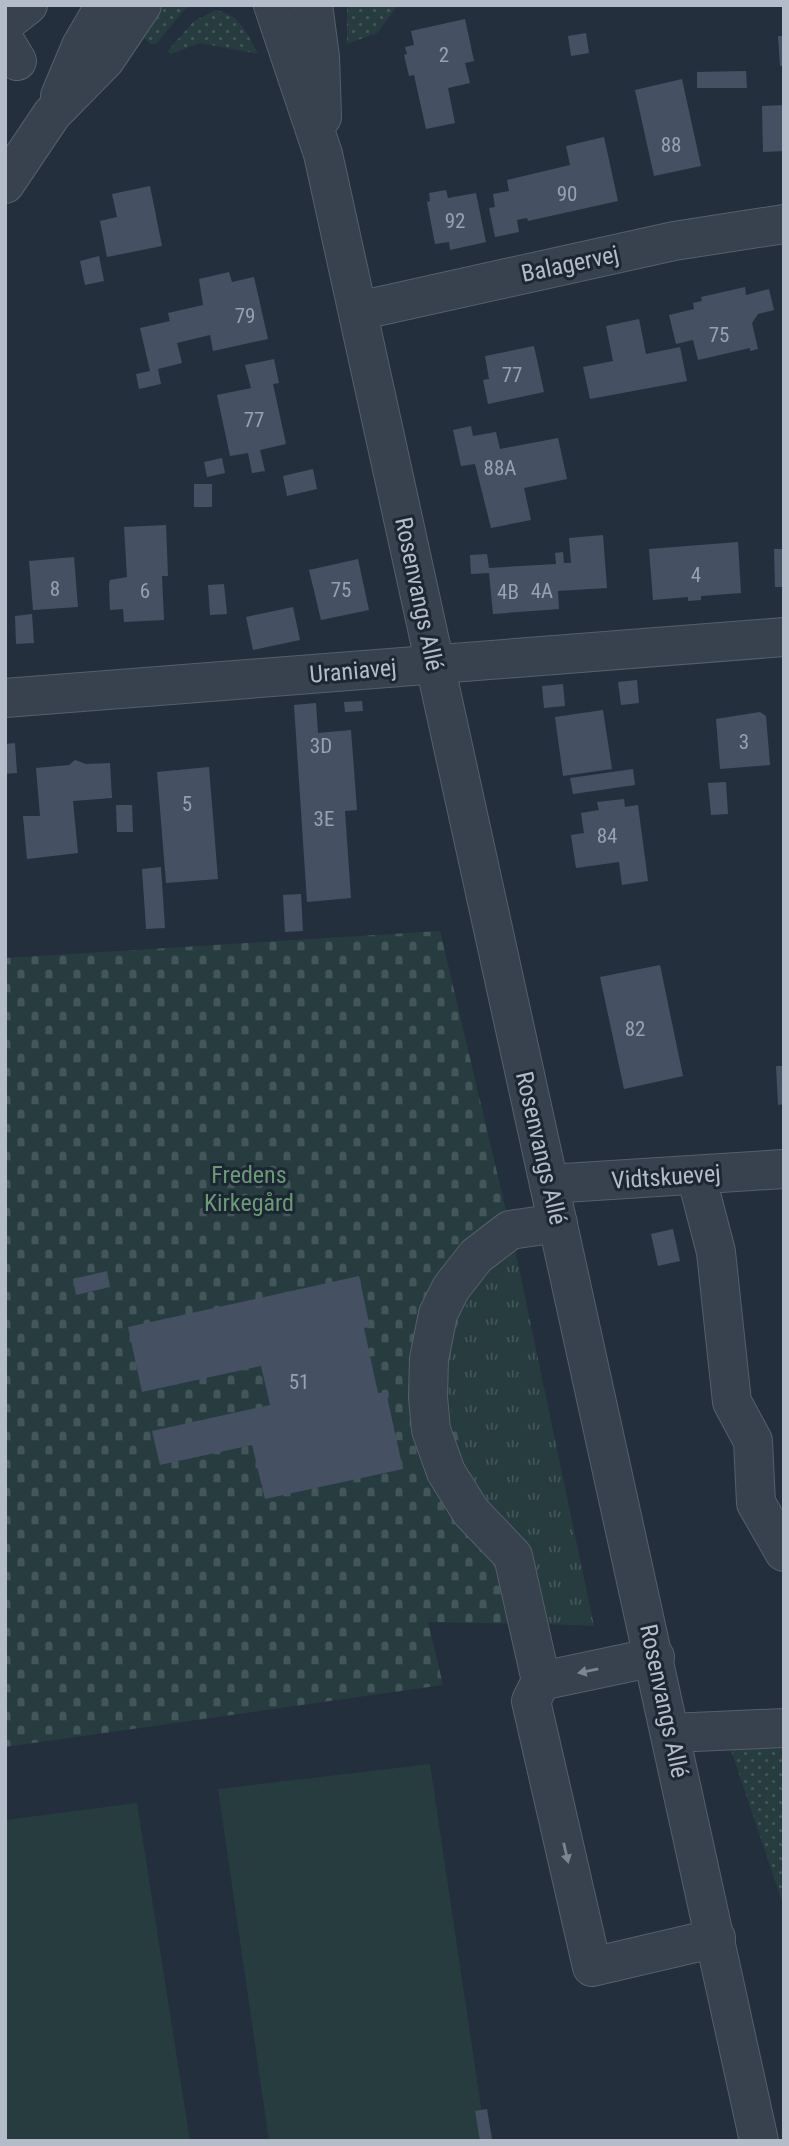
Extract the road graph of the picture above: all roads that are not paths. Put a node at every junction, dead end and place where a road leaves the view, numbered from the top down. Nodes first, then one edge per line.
1 (28, 5) edge
2 (105, 5) edge
3 (142, 5) edge
4 (272, 5) edge
5 (313, 5) edge
6 (5, 23) edge
7 (52, 114) junction
8 (323, 154) junction
9 (5, 184) edge
10 (784, 224) edge
11 (358, 311) junction
12 (784, 637) edge
13 (434, 664) junction
14 (5, 698) edge
15 (784, 1169) edge
16 (695, 1175) junction
17 (549, 1184) junction
18 (558, 1223) junction
19 (784, 1552) edge
20 (655, 1657) junction
21 (541, 1681) junction
22 (784, 1728) edge
23 (671, 1733) junction
24 (716, 1938) junction
25 (759, 2141) edge

1 - 6 street
2 - 7 street
3 - 7 street
4 - 8 street, Rosenvangs Allé
5 - 8 street, Rosenvangs Allé
7 - 9 street
8 - 11 street, Rosenvangs Allé
10 - 11 street, Balagervej
11 - 13 street, Rosenvangs Allé
12 - 13 street, Uraniavej
13 - 14 street, Uraniavej
13 - 17 street, Rosenvangs Allé
15 - 16 street, Vidtskuevej
16 - 17 street, Vidtskuevej
16 - 19 street
17 - 18 street, Rosenvangs Allé
18 - 20 street, Rosenvangs Allé
18 - 21 street
20 -> 21 street
20 - 23 street, Rosenvangs Allé
21 -> 24 street
22 - 23 street
23 - 24 street, Rosenvangs Allé
24 - 25 street, Rosenvangs Allé

